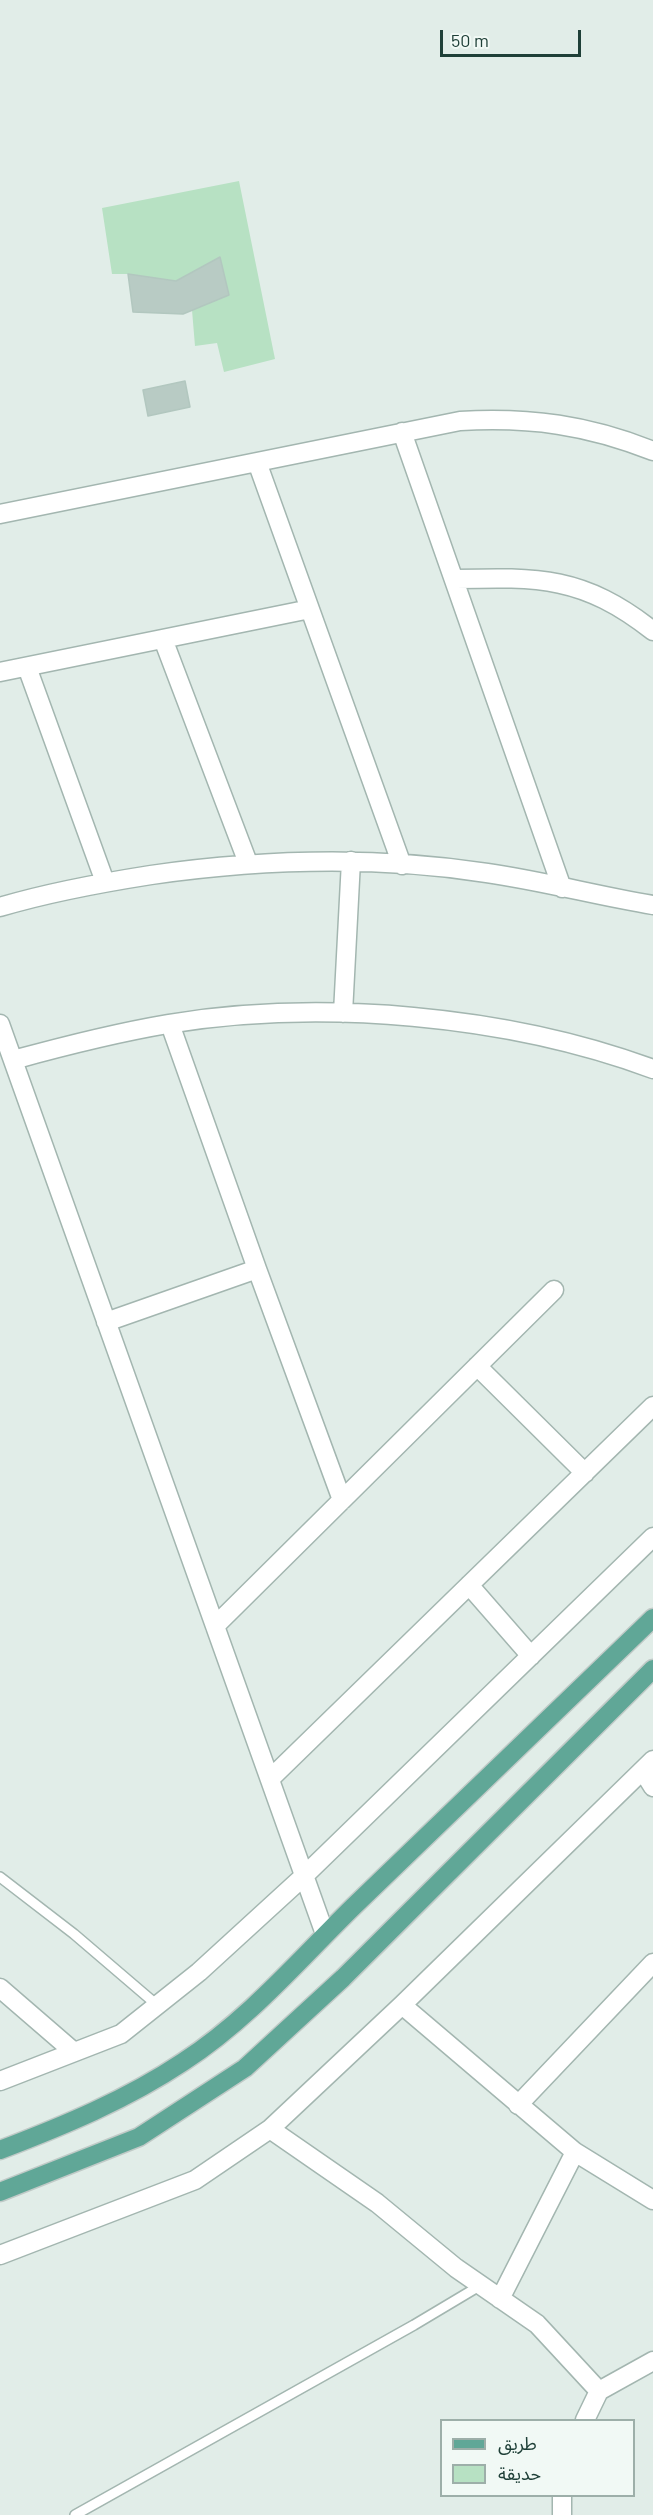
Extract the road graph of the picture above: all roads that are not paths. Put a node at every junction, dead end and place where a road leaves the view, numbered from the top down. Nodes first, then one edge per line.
1 (402, 432) junction
2 (653, 451) edge
3 (257, 462) junction
4 (0, 514) edge
5 (454, 579) junction
6 (310, 609) junction
7 (653, 631) edge
8 (163, 639) junction
9 (27, 667) junction
10 (0, 672) edge
11 (351, 861) junction
12 (248, 864) junction
13 (402, 865) junction
14 (105, 882) junction
15 (562, 888) junction
16 (653, 905) edge
17 (0, 907) edge
18 (343, 1013) junction
19 (0, 1024) edge
20 (170, 1024) junction
21 (13, 1060) junction
22 (653, 1069) edge
23 (256, 1269) junction
24 (554, 1290) dead end
25 (106, 1322) junction
26 (477, 1366) junction
27 (653, 1406) edge
28 (585, 1473) junction
29 (342, 1500) junction
30 (653, 1537) edge
31 (469, 1585) junction
32 (653, 1618) edge
33 (215, 1626) junction
34 (531, 1656) junction
35 (653, 1669) edge
36 (648, 1765) edge
37 (270, 1779) junction
38 (653, 1787) edge
39 (304, 1876) junction
40 (0, 1877) edge
41 (325, 1934) junction
42 (653, 1963) edge
43 (0, 1988) edge
44 (156, 2005) junction
45 (402, 2005) junction
46 (74, 2052) junction
47 (0, 2081) edge
48 (518, 2104) junction
49 (270, 2129) junction
50 (0, 2150) edge
51 (575, 2152) junction
52 (0, 2192) edge
53 (653, 2200) edge
54 (0, 2255) edge
55 (481, 2285) junction
56 (500, 2298) junction
57 (653, 2361) edge
58 (599, 2391) junction
59 (586, 2419) edge
60 (562, 2497) edge
61 (75, 2515) edge
62 (562, 2515) edge

1 - 2 street
1 - 3 street
1 - 5 street
3 - 4 street
3 - 6 street
5 - 7 street
5 - 15 street
6 - 8 street
6 - 13 street
8 - 9 street
8 - 12 street
9 - 10 street
9 - 14 street
11 - 12 street
11 - 13 street
11 - 18 street
12 - 14 street
13 - 15 street
14 - 17 street
15 - 16 street
18 - 20 street
18 - 22 street
19 - 21 street
20 - 21 street
20 - 23 street
21 - 25 street
23 - 25 street
23 - 29 street
24 - 26 street
25 - 33 street
26 - 28 street
26 - 29 street
27 - 28 street
28 - 31 street
29 - 33 street
30 - 34 street
31 - 34 street
31 - 37 street
32 - 41 main road
33 - 37 street
34 - 39 street
35 - 52 main road
36 - 38 street
36 - 45 street
37 - 39 street
39 - 41 street
39 - 44 street
40 - 44 lane
41 - 50 main road
42 - 48 street
43 - 46 street
44 - 46 street
45 - 48 street
45 - 49 street
46 - 47 street
48 - 51 street
49 - 54 street
49 - 55 street
51 - 53 street
51 - 56 street
55 - 56 street
55 - 61 lane
56 - 58 street
57 - 58 street
58 - 59 street
60 - 62 street

